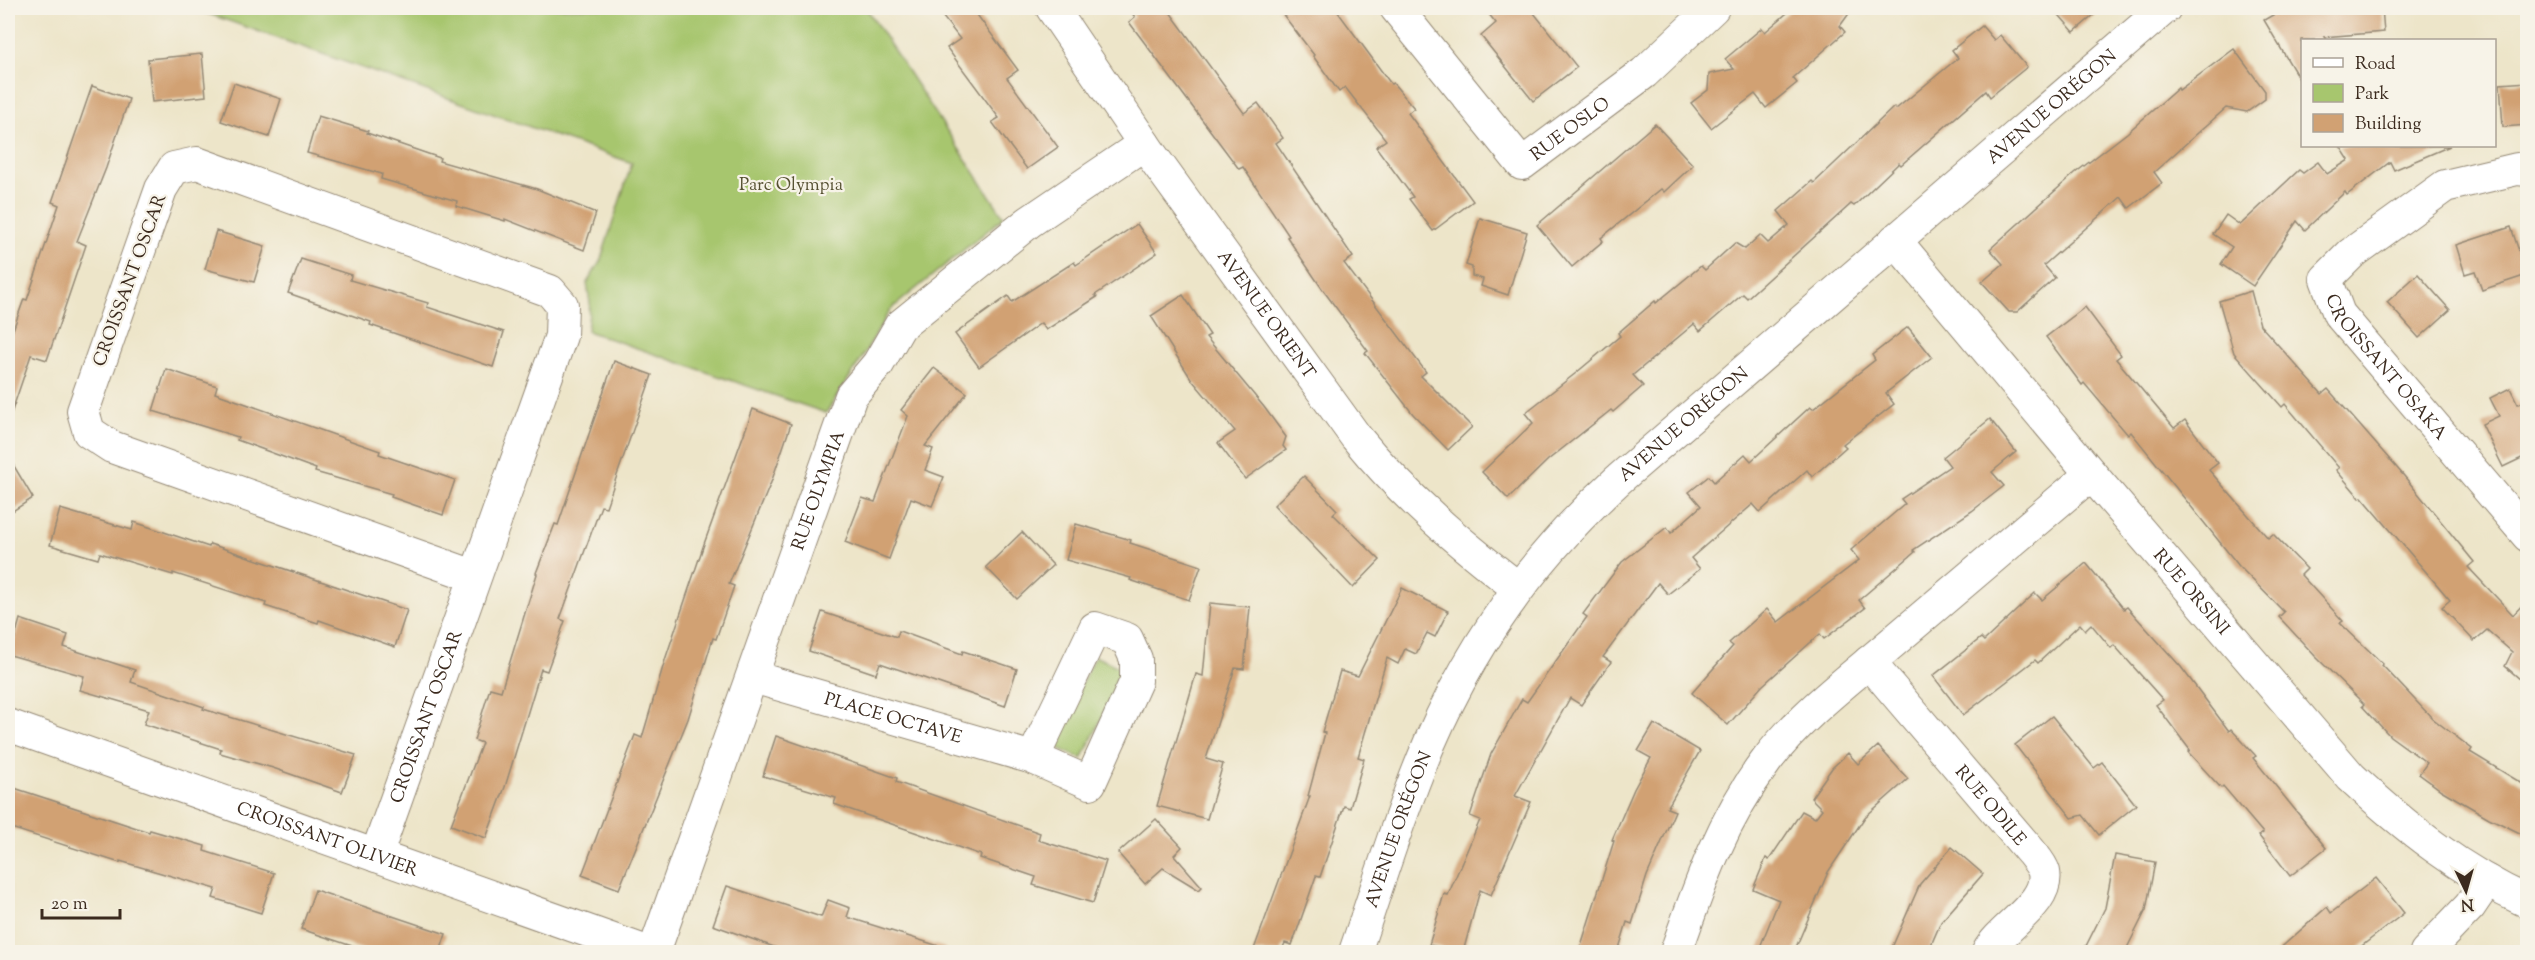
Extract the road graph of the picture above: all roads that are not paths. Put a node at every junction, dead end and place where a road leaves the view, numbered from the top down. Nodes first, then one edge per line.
1 (1052, 8) edge
2 (1396, 8) edge
3 (1713, 8) edge
4 (2165, 8) edge
5 (1144, 144) junction
6 (2528, 170) edge
7 (1895, 240) junction
8 (2091, 474) junction
9 (2523, 521) edge
10 (474, 576) junction
11 (1518, 588) junction
12 (1869, 662) junction
13 (753, 677) junction
14 (8, 725) edge
15 (1033, 758) dead end
16 (376, 856) junction
17 (2487, 881) junction
18 (2528, 902) edge
19 (647, 952) edge
20 (654, 952) edge
21 (1355, 952) edge
22 (1676, 952) edge
23 (1988, 952) edge
24 (2426, 952) edge

1 - 5 street, AVENUE ORIENT
2 - 3 street, RUE OSLO
4 - 7 street, AVENUE ORÉGON
5 - 11 street, AVENUE ORIENT
5 - 13 street, RUE OLYMPIA
6 - 9 street, CROISSANT OSAKA
7 - 8 street, RUE ORSINI
7 - 11 street, AVENUE ORÉGON
8 - 12 street
8 - 17 street, RUE ORSINI
10 - 10 street, CROISSANT OSCAR
10 - 16 street, CROISSANT OSCAR
11 - 21 street, AVENUE ORÉGON
12 - 22 street
12 - 23 street, RUE ODILE
13 - 15 street, PLACE OCTAVE
13 - 20 street, RUE OLYMPIA
14 - 16 street, CROISSANT OLIVIER
16 - 19 street, CROISSANT OLIVIER
17 - 18 street, RUE ORSINI
17 - 24 street

